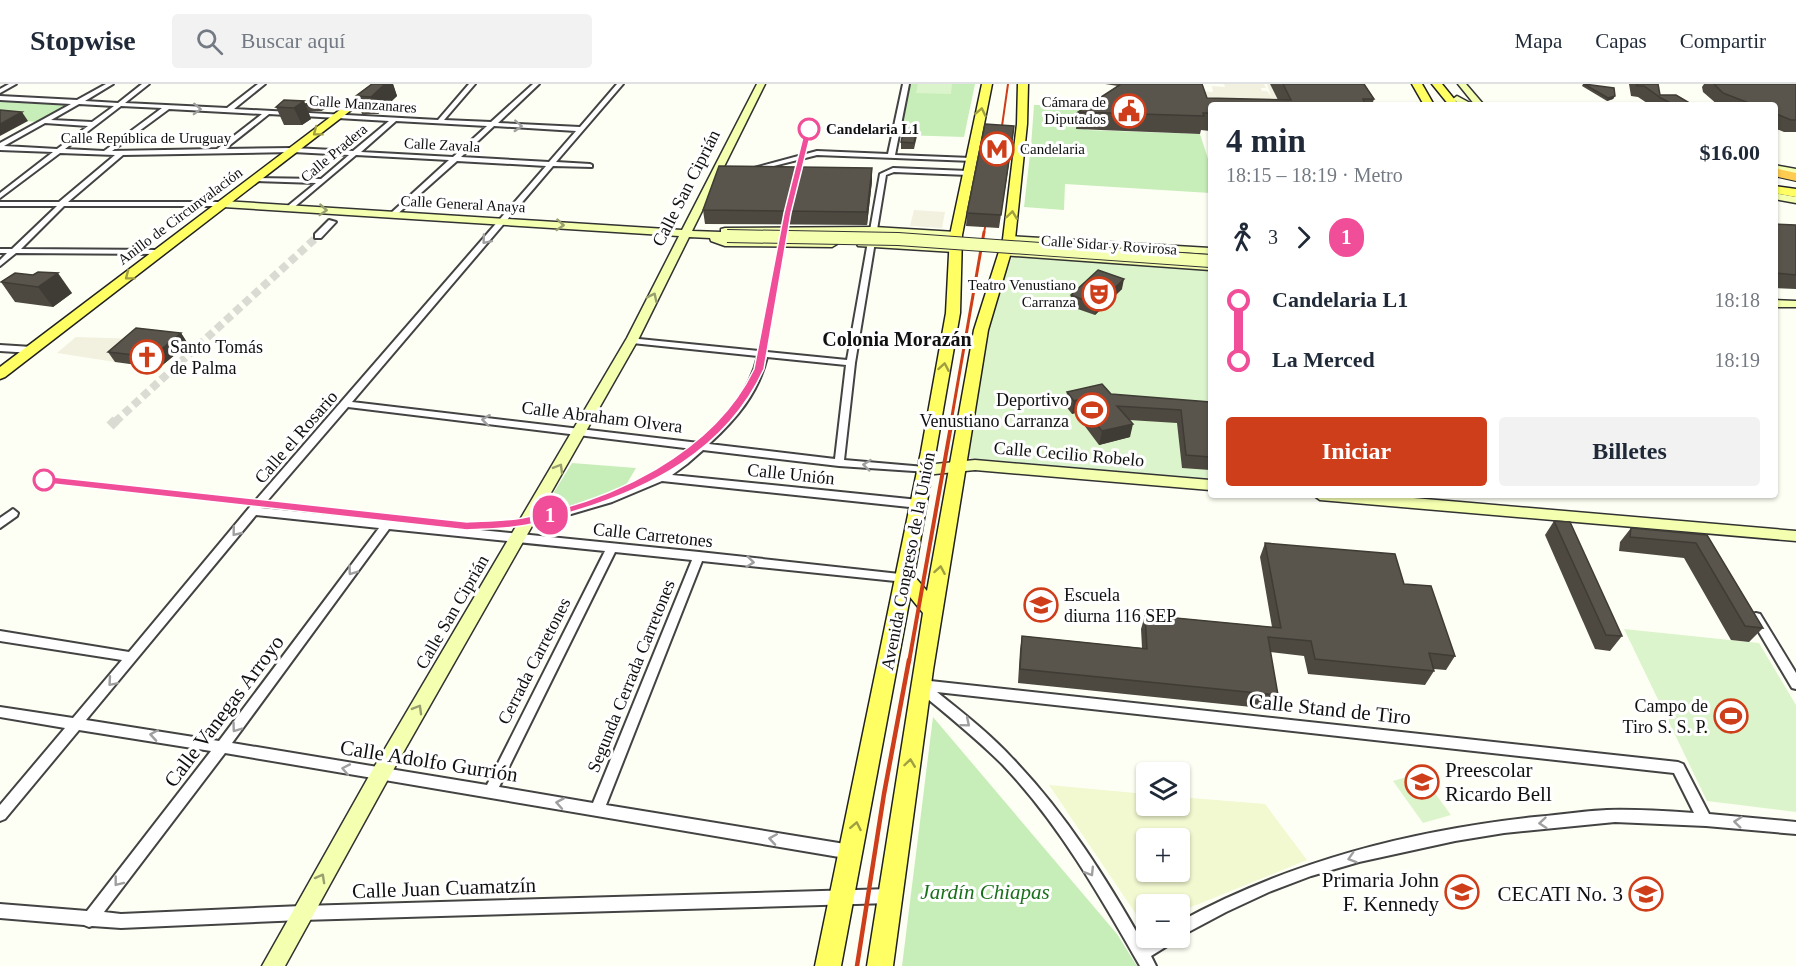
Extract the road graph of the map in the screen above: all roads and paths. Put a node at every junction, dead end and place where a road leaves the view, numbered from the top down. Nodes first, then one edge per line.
1 (13, 84) edge
2 (110, 84) edge
3 (146, 84) edge
4 (262, 84) edge
5 (380, 84) edge
6 (472, 84) edge
7 (536, 84) edge
8 (620, 84) edge
9 (761, 84) edge
10 (904, 84) edge
11 (987, 84) edge
12 (1023, 84) edge
13 (1417, 84) edge
14 (1437, 84) edge
15 (1448, 84) edge
16 (1462, 84) edge
17 (0, 91) edge
18 (0, 98) edge
19 (1427, 102) edge
20 (1457, 102) edge
21 (1457, 102) edge
22 (1477, 102) edge
23 (76, 103) junction
24 (117, 106) junction
25 (167, 108) junction
26 (227, 111) junction
27 (268, 112) junction
28 (338, 116) junction
29 (394, 120) junction
30 (44, 121) junction
31 (440, 122) junction
32 (93, 124) junction
33 (491, 124) junction
34 (580, 129) junction
35 (0, 147) edge
36 (293, 150) junction
37 (219, 151) junction
38 (57, 152) junction
39 (104, 153) junction
40 (121, 153) junction
41 (356, 153) junction
42 (891, 156) junction
43 (453, 159) junction
44 (550, 164) junction
45 (590, 166) dead end
46 (969, 166) junction
47 (1778, 171) edge
48 (1796, 171) edge
49 (738, 172) edge
50 (1778, 172) edge
51 (1796, 177) edge
52 (255, 179) junction
53 (322, 181) junction
54 (1778, 181) edge
55 (1796, 184) edge
56 (1778, 190) edge
57 (1796, 193) edge
58 (0, 196) edge
59 (1778, 197) edge
60 (1796, 200) edge
61 (62, 203) junction
62 (0, 204) edge
63 (223, 204) junction
64 (292, 207) junction
65 (394, 215) junction
66 (502, 221) junction
67 (332, 222) dead end
68 (874, 230) junction
69 (684, 233) junction
70 (701, 235) junction
71 (318, 236) tunnel mouth
72 (955, 242) junction
73 (872, 244) junction
74 (1007, 246) junction
75 (0, 251) edge
76 (13, 251) junction
77 (1208, 251) edge
78 (160, 252) junction
79 (1208, 261) edge
80 (0, 264) edge
81 (1208, 267) edge
82 (1778, 303) edge
83 (1796, 304) edge
84 (632, 340) junction
85 (0, 348) edge
86 (32, 350) junction
87 (763, 354) junction
88 (851, 363) junction
89 (0, 374) edge
90 (348, 404) junction
91 (581, 431) junction
92 (702, 446) junction
93 (838, 463) junction
94 (958, 466) junction
95 (925, 470) junction
96 (659, 477) junction
97 (1208, 485) edge
98 (1350, 498) edge
99 (919, 504) junction
100 (253, 511) junction
101 (13, 513) dead end
102 (527, 523) junction
103 (0, 524) edge
104 (387, 524) junction
105 (1796, 536) edge
106 (518, 538) junction
107 (612, 547) junction
108 (699, 556) junction
109 (905, 578) junction
110 (1749, 606) edge
111 (933, 611) junction
112 (0, 636) edge
113 (133, 657) junction
114 (1796, 684) edge
115 (921, 685) junction
116 (0, 712) edge
117 (75, 724) junction
118 (223, 746) junction
119 (380, 775) junction
120 (490, 792) junction
121 (597, 810) junction
122 (0, 815) edge
123 (1704, 819) junction
124 (1796, 828) edge
125 (851, 852) junction
126 (891, 896) junction
127 (842, 897) junction
128 (0, 910) edge
129 (302, 913) junction
130 (89, 920) junction
131 (1190, 924) edge
132 (1157, 948) edge
133 (1145, 960) edge
134 (273, 966) edge
135 (828, 966) edge
136 (880, 966) edge

1 - 17 street
2 - 23 street
3 - 24 street
4 - 26 street
5 - 28 main road, Anillo de Circunvalación
6 - 31 street
7 - 33 street
8 - 34 street, Calle el Rosario
9 - 69 street, Calle San Ciprián
10 - 42 street
46 -> 11 main road, Avenida Congreso de la Unión
74 -> 12 main road, Avenida Congreso de la Unión
13 - 19 main road
14 - 20 main road
15 - 21 main road
16 - 22 street
18 - 23 street, Calle Manzanares
23 - 24 street, Calle Manzanares
23 - 30 street
24 - 25 street, Calle Manzanares
24 - 32 street
25 -> 26 street, Calle Manzanares
25 - 39 street
26 - 27 street, Calle Manzanares
27 - 28 street, Calle Manzanares
27 - 37 street
28 - 29 street, Calle Manzanares
28 -> 36 main road, Anillo de Circunvalación
29 - 31 street, Calle Manzanares
29 - 41 street, Calle Pradera
30 - 32 street
30 - 35 street
31 - 33 street, Calle Manzanares
32 - 38 street
33 -> 34 street, Calle Manzanares
33 - 43 street
34 - 44 street, Calle el Rosario
35 - 38 street, Calle República de Uruguay
36 - 37 street, Calle República de Uruguay
36 - 41 street, Calle Zavala
36 - 52 main road, Anillo de Circunvalación
37 - 40 street, Calle República de Uruguay
38 - 39 street, Calle República de Uruguay
38 - 58 street
39 - 40 street, Calle República de Uruguay
40 - 61 street
41 - 43 street, Calle Zavala
41 - 53 street, Calle Pradera
42 - 46 street
42 - 49 street
43 - 44 street, Calle Zavala
43 - 65 street
44 - 45 street, Calle Zavala
44 - 66 street, Calle el Rosario
46 - 68 street
46 - 72 main road, Avenida Congreso de la Unión
47 - 48 street
50 - 51 highway
52 - 53 street
52 - 63 main road, Anillo de Circunvalación
53 - 64 street, Calle Pradera
54 - 55 main road
56 - 57 main road
59 - 60 street
61 - 62 street
61 - 63 street
61 - 76 street
63 - 64 street, Calle General Anaya
63 - 78 main road, Anillo de Circunvalación
64 -> 65 street, Calle General Anaya
65 - 66 street, Calle General Anaya
66 -> 69 street, Calle General Anaya
66 -> 90 street, Calle el Rosario
67 - 71 street
68 - 70 street, Calle General Anaya
68 - 72 street, Calle General Anaya
68 - 73 street
69 - 70 street, Calle General Anaya
84 -> 69 street, Calle San Ciprián
70 - 73 street, Calle General Anaya
70 - 79 street, Calle General Anaya, bridge
72 - 73 street, Calle General Anaya
95 -> 72 main road, Avenida Congreso de la Unión
73 - 88 street
74 - 77 street, Calle Sidar y Rovirosa
74 - 81 street, Calle Sidar y Rovirosa
74 - 94 main road, Avenida Congreso de la Unión
75 - 76 street
76 - 78 street
76 - 80 street
78 -> 86 main road, Anillo de Circunvalación
82 - 83 street
84 - 87 street
84 - 91 street, Calle San Ciprián
85 - 86 street
86 - 89 main road, Anillo de Circunvalación
87 - 88 street
87 - 92 street
88 - 93 street
91 -> 90 street, Calle Abraham Olvera
90 - 100 street, Calle el Rosario
91 - 92 street, Calle Abraham Olvera
102 -> 91 street, Calle San Ciprián
92 - 93 street, Calle Abraham Olvera
92 - 96 street
95 -> 93 street, Calle Abraham Olvera
94 - 95 street, Calle Cecilio Robelo
94 - 97 street, Calle Cecilio Robelo
111 -> 94 main road, Avenida Congreso de la Unión
95 - 99 main road, Avenida Congreso de la Unión
96 - 99 street, Calle Unión
96 - 102 street
98 - 105 street
99 - 109 main road, Avenida Congreso de la Unión
100 - 104 street, Calle Carretones
100 -> 113 street, Calle el Rosario
101 - 103 street
102 - 106 street, Calle San Ciprián
104 - 106 street, Calle Carretones
104 -> 118 street, Calle Vanegas Arroyo
106 - 107 street, Calle Carretones
119 -> 106 street, Calle San Ciprián
107 - 108 street, Calle Carretones
107 - 120 street, Cerrada Carretones
108 -> 109 street, Calle Carretones
108 - 121 street, Segunda Cerrada Carretones
109 - 111 main road
125 -> 109 main road, Avenida Congreso de la Unión
110 - 114 street
111 - 115 main road, Avenida Congreso de la Unión
112 - 113 street
113 -> 117 street, Calle el Rosario
115 - 123 street, Calle Stand de Tiro
126 -> 115 main road, Avenida Congreso de la Unión
115 -> 133 street
116 - 117 street, Calle Adolfo Gurrión
118 -> 117 street, Calle Adolfo Gurrión
117 - 122 street, Calle el Rosario
119 -> 118 street, Calle Adolfo Gurrión
118 -> 130 street, Calle Vanegas Arroyo
119 - 120 street, Calle Adolfo Gurrión
129 -> 119 street, Calle San Ciprián
121 -> 120 street, Calle Adolfo Gurrión
125 -> 121 street, Calle Adolfo Gurrión
124 -> 123 street
123 -> 131 street
125 - 127 main road, Avenida Congreso de la Unión
126 - 127 street, Calle Juan Cuamatzín
126 - 136 main road, Avenida Congreso de la Unión
127 - 129 street, Calle Juan Cuamatzín
127 - 135 main road, Avenida Congreso de la Unión
128 - 130 street, Calle Juan Cuamatzín
129 - 130 street, Calle Juan Cuamatzín
129 - 134 street, Calle San Ciprián
132 - 133 street

